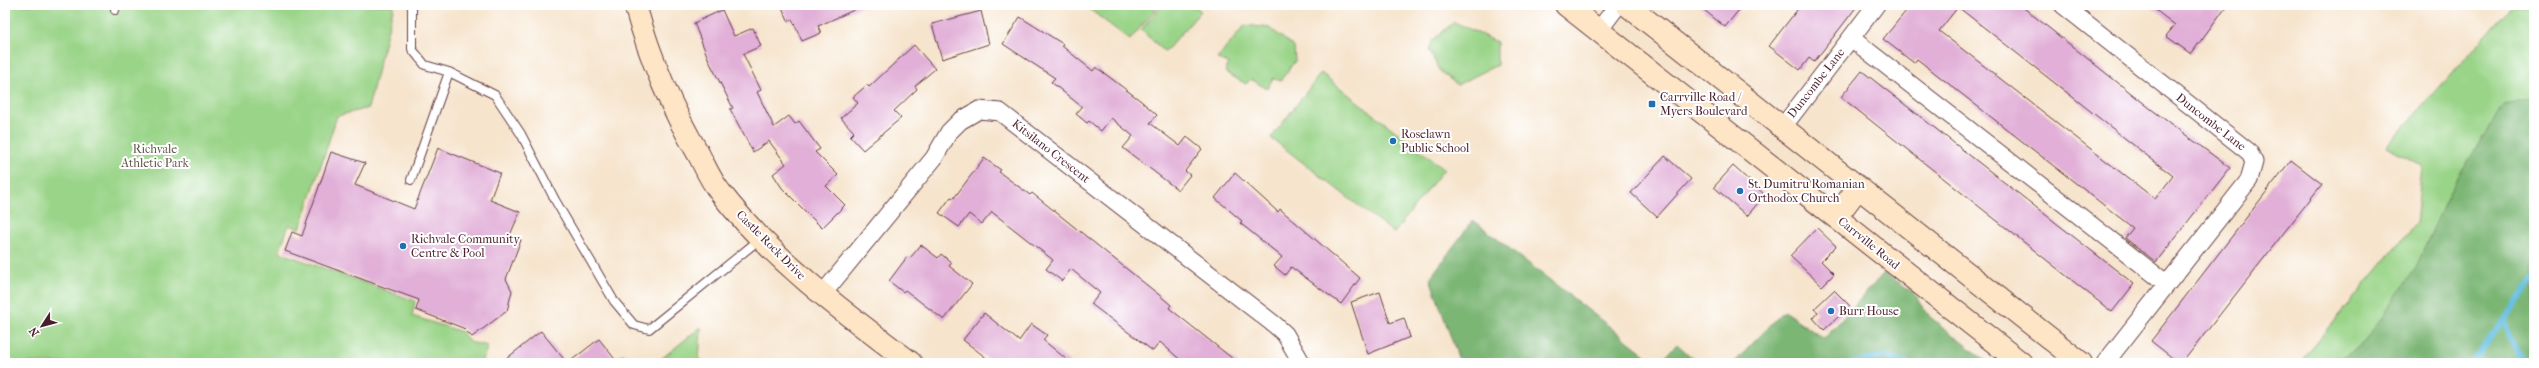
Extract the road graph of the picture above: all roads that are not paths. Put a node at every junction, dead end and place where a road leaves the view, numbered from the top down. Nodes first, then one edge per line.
1 (412, 5) edge
2 (635, 5) edge
3 (1566, 5) edge
4 (1618, 5) edge
5 (1627, 5) edge
6 (1876, 5) edge
7 (2063, 5) edge
8 (1599, 30) junction
9 (1852, 38) junction
10 (449, 72) junction
11 (1782, 128) junction
12 (411, 180) dead end
13 (1858, 188) junction
14 (1836, 216) junction
15 (760, 238) junction
16 (2167, 284) junction
17 (821, 296) junction
18 (911, 363) edge
19 (1299, 363) edge
20 (2021, 363) edge
21 (2081, 363) edge
22 (2105, 363) edge

1 - 10 lane
2 - 15 main road, Castle Rock Drive
3 - 8 main road, Carrville Road
4 - 8 street
5 - 11 main road
6 - 9 street, Duncombe Lane
7 - 16 street, Duncombe Lane
8 - 14 main road, Carrville Road
9 - 11 street, Duncombe Lane
9 - 16 street, Duncombe Lane
10 - 12 lane
10 - 15 lane
11 - 13 main road
13 - 14 main road
13 - 21 main road
14 - 20 main road, Carrville Road
15 - 17 main road, Castle Rock Drive
16 - 22 street, Duncombe Lane
17 - 18 main road, Castle Rock Drive
17 - 19 street, Kitsilano Crescent

